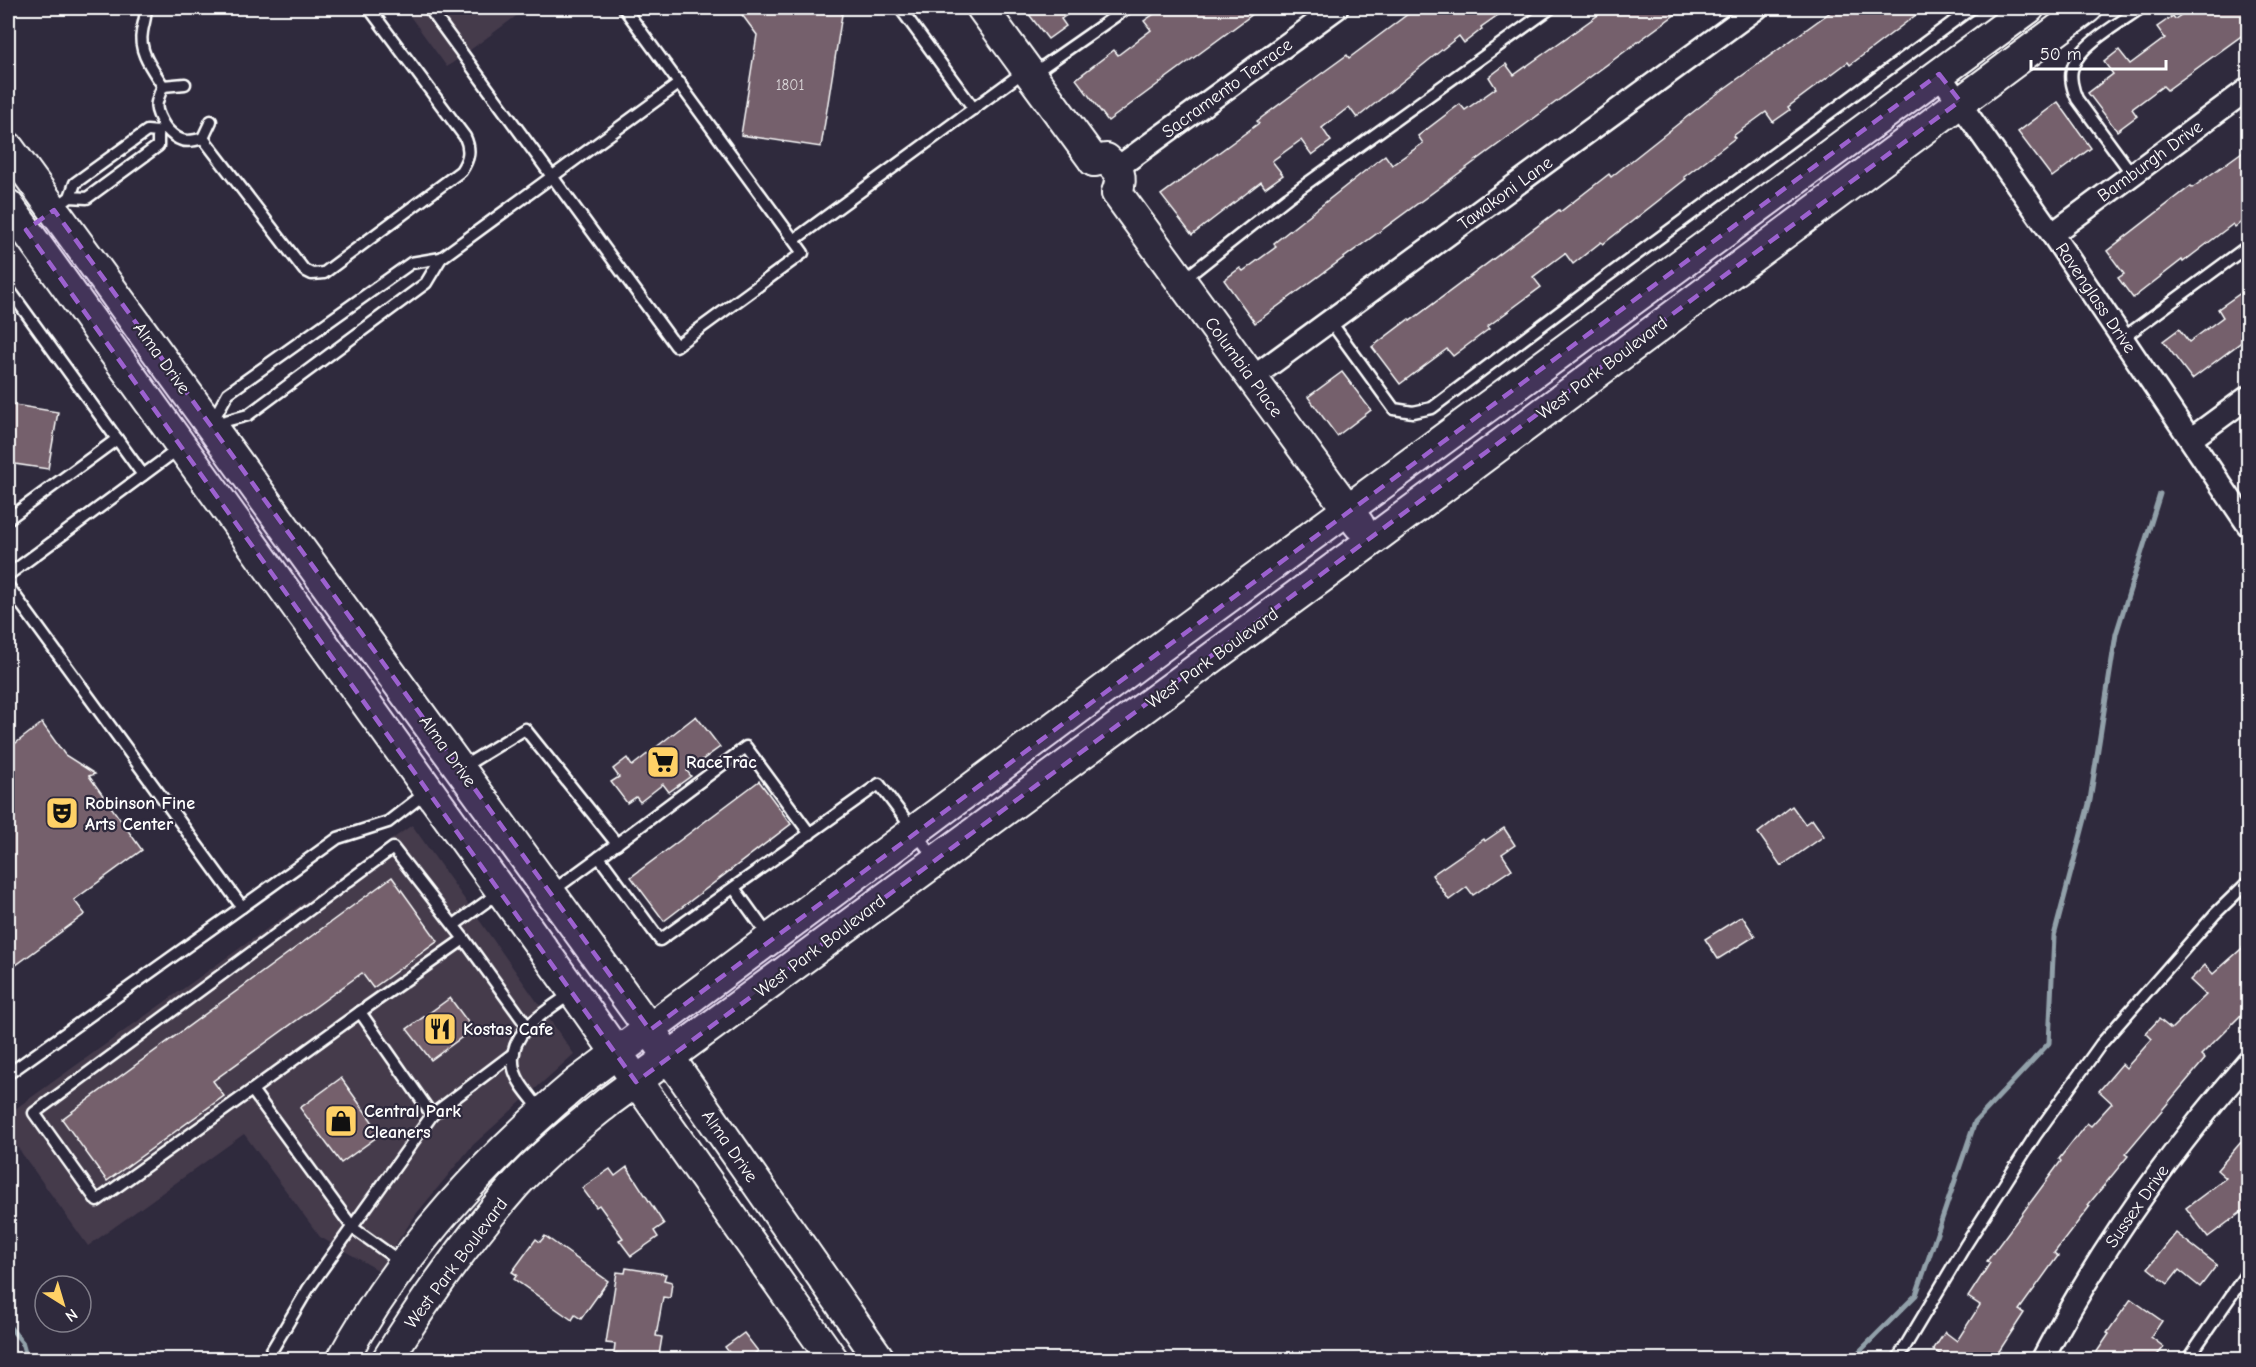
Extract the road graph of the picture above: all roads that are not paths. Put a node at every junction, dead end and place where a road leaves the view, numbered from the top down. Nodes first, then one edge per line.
1 (145, 8) edge
2 (369, 8) edge
3 (429, 8) edge
4 (624, 8) edge
5 (900, 8) edge
6 (982, 8) edge
7 (1127, 8) edge
8 (1337, 8) edge
9 (1551, 8) edge
10 (1757, 8) edge
11 (1972, 8) edge
12 (2030, 8) edge
13 (2088, 8) edge
14 (2141, 8) edge
15 (1029, 72) junction
16 (1940, 74) junction
17 (680, 83) junction
18 (185, 84) dead end
19 (163, 86) junction
20 (2248, 88) edge
21 (1960, 101) junction
22 (974, 109) junction
23 (211, 121) dead end
24 (161, 129) junction
25 (203, 138) junction
26 (8, 147) edge
27 (1109, 174) junction
28 (2132, 174) junction
29 (552, 177) junction
30 (62, 204) junction
31 (8, 205) edge
32 (2052, 234) junction
33 (17, 237) edge
34 (794, 240) junction
35 (2248, 246) edge
36 (441, 258) junction
37 (1181, 281) junction
38 (8, 288) edge
39 (1330, 321) junction
40 (2123, 338) junction
41 (1252, 378) junction
42 (2248, 397) edge
43 (211, 424) junction
44 (117, 439) junction
45 (2191, 439) junction
46 (181, 447) junction
47 (143, 475) junction
48 (1348, 509) junction
49 (8, 519) edge
50 (2248, 525) edge
51 (1371, 541) junction
52 (8, 575) edge
53 (8, 586) edge
54 (460, 768) junction
55 (429, 791) junction
56 (914, 831) junction
57 (810, 834) junction
58 (616, 844) junction
59 (599, 857) junction
60 (936, 860) junction
61 (2248, 882) edge
62 (734, 888) junction
63 (501, 891) junction
64 (550, 893) junction
65 (242, 907) junction
66 (454, 925) junction
67 (464, 939) junction
68 (770, 939) junction
69 (573, 991) junction
70 (360, 1012) junction
71 (527, 1026) junction
72 (650, 1030) junction
73 (514, 1053) junction
74 (616, 1054) junction
75 (668, 1059) junction
76 (2248, 1062) edge
77 (8, 1074) edge
78 (636, 1082) junction
79 (252, 1090) junction
80 (542, 1112) junction
81 (432, 1115) junction
82 (352, 1228) junction
83 (403, 1264) junction
84 (2248, 1270) edge
85 (266, 1359) edge
86 (342, 1359) edge
87 (387, 1359) edge
88 (833, 1359) edge
89 (880, 1359) edge
90 (1897, 1359) edge
91 (2042, 1359) edge
92 (2187, 1359) edge

1 - 19 lane
2 - 25 lane
3 - 29 lane
4 - 17 lane
5 - 22 lane
6 - 15 main road, Columbia Place
7 - 15 lane
8 - 27 street, Sacramento Terrace
9 - 37 lane
10 - 39 street, Tawakoni Lane
11 - 39 lane
12 - 16 main road, West Park Boulevard
13 - 21 main road, West Park Boulevard
14 - 28 lane
15 - 22 lane
15 - 27 main road, Columbia Place
16 - 21 street, Ravenglass Drive
16 - 48 main road, West Park Boulevard
17 - 29 lane
17 - 34 lane
18 - 19 lane
19 - 24 lane
20 - 28 street, Bamburgh Drive
21 - 32 street, Ravenglass Drive
21 - 51 main road, West Park Boulevard
22 - 34 lane
23 - 25 lane
24 - 25 lane
24 - 30 lane
24 - 30 lane
26 - 30 main road, Alma Drive
27 - 37 main road, Columbia Place
28 - 32 street, Bamburgh Drive
29 - 34 lane
29 - 36 lane
30 - 33 main road
30 - 43 main road, Alma Drive
31 - 33 main road, Alma Drive
32 - 40 street, Ravenglass Drive
33 - 46 main road, Alma Drive
35 - 40 lane
36 - 43 lane
36 - 43 lane
37 - 41 main road, Columbia Place
38 - 44 lane
39 - 41 street, Tawakoni Lane
40 - 45 street, Ravenglass Drive
41 - 48 main road, Columbia Place
42 - 45 street
43 - 46 main road
43 - 54 main road, Alma Drive
44 - 47 lane
44 - 49 lane
45 - 50 street, Ravenglass Drive
46 - 47 lane
46 - 55 main road, Alma Drive
47 - 52 lane
48 - 51 main road, Columbia Place
48 - 56 main road, West Park Boulevard
51 - 60 main road, West Park Boulevard
53 - 65 lane
54 - 55 main road
54 - 58 lane
54 - 64 main road, Alma Drive
55 - 63 main road, Alma Drive
55 - 65 lane
56 - 57 lane
56 - 60 lane
56 - 68 main road, West Park Boulevard
57 - 58 lane
57 - 62 lane
58 - 59 lane
59 - 62 lane
59 - 64 lane
60 - 75 main road, West Park Boulevard
61 - 90 lane
62 - 68 lane
63 - 66 lane
63 - 69 main road, Alma Drive
64 - 72 main road, Alma Drive
65 - 77 lane
66 - 67 lane
66 - 79 lane
67 - 70 lane
67 - 71 lane
68 - 72 main road, West Park Boulevard
69 - 71 lane
69 - 74 main road, Alma Drive
70 - 79 lane
70 - 81 lane
71 - 73 lane
72 - 74 main road, West Park Boulevard
72 - 75 main road, Alma Drive
73 - 80 lane
73 - 81 lane
74 - 78 main road, Alma Drive
74 - 80 main road, West Park Boulevard
75 - 78 main road, West Park Boulevard
75 - 89 main road, Alma Drive
76 - 91 street, Sussex Drive
78 - 87 main road, West Park Boulevard
78 - 88 main road, Alma Drive
79 - 82 lane
80 - 83 main road, West Park Boulevard
81 - 82 lane
82 - 83 lane
82 - 85 lane
83 - 86 main road, West Park Boulevard
84 - 92 lane

